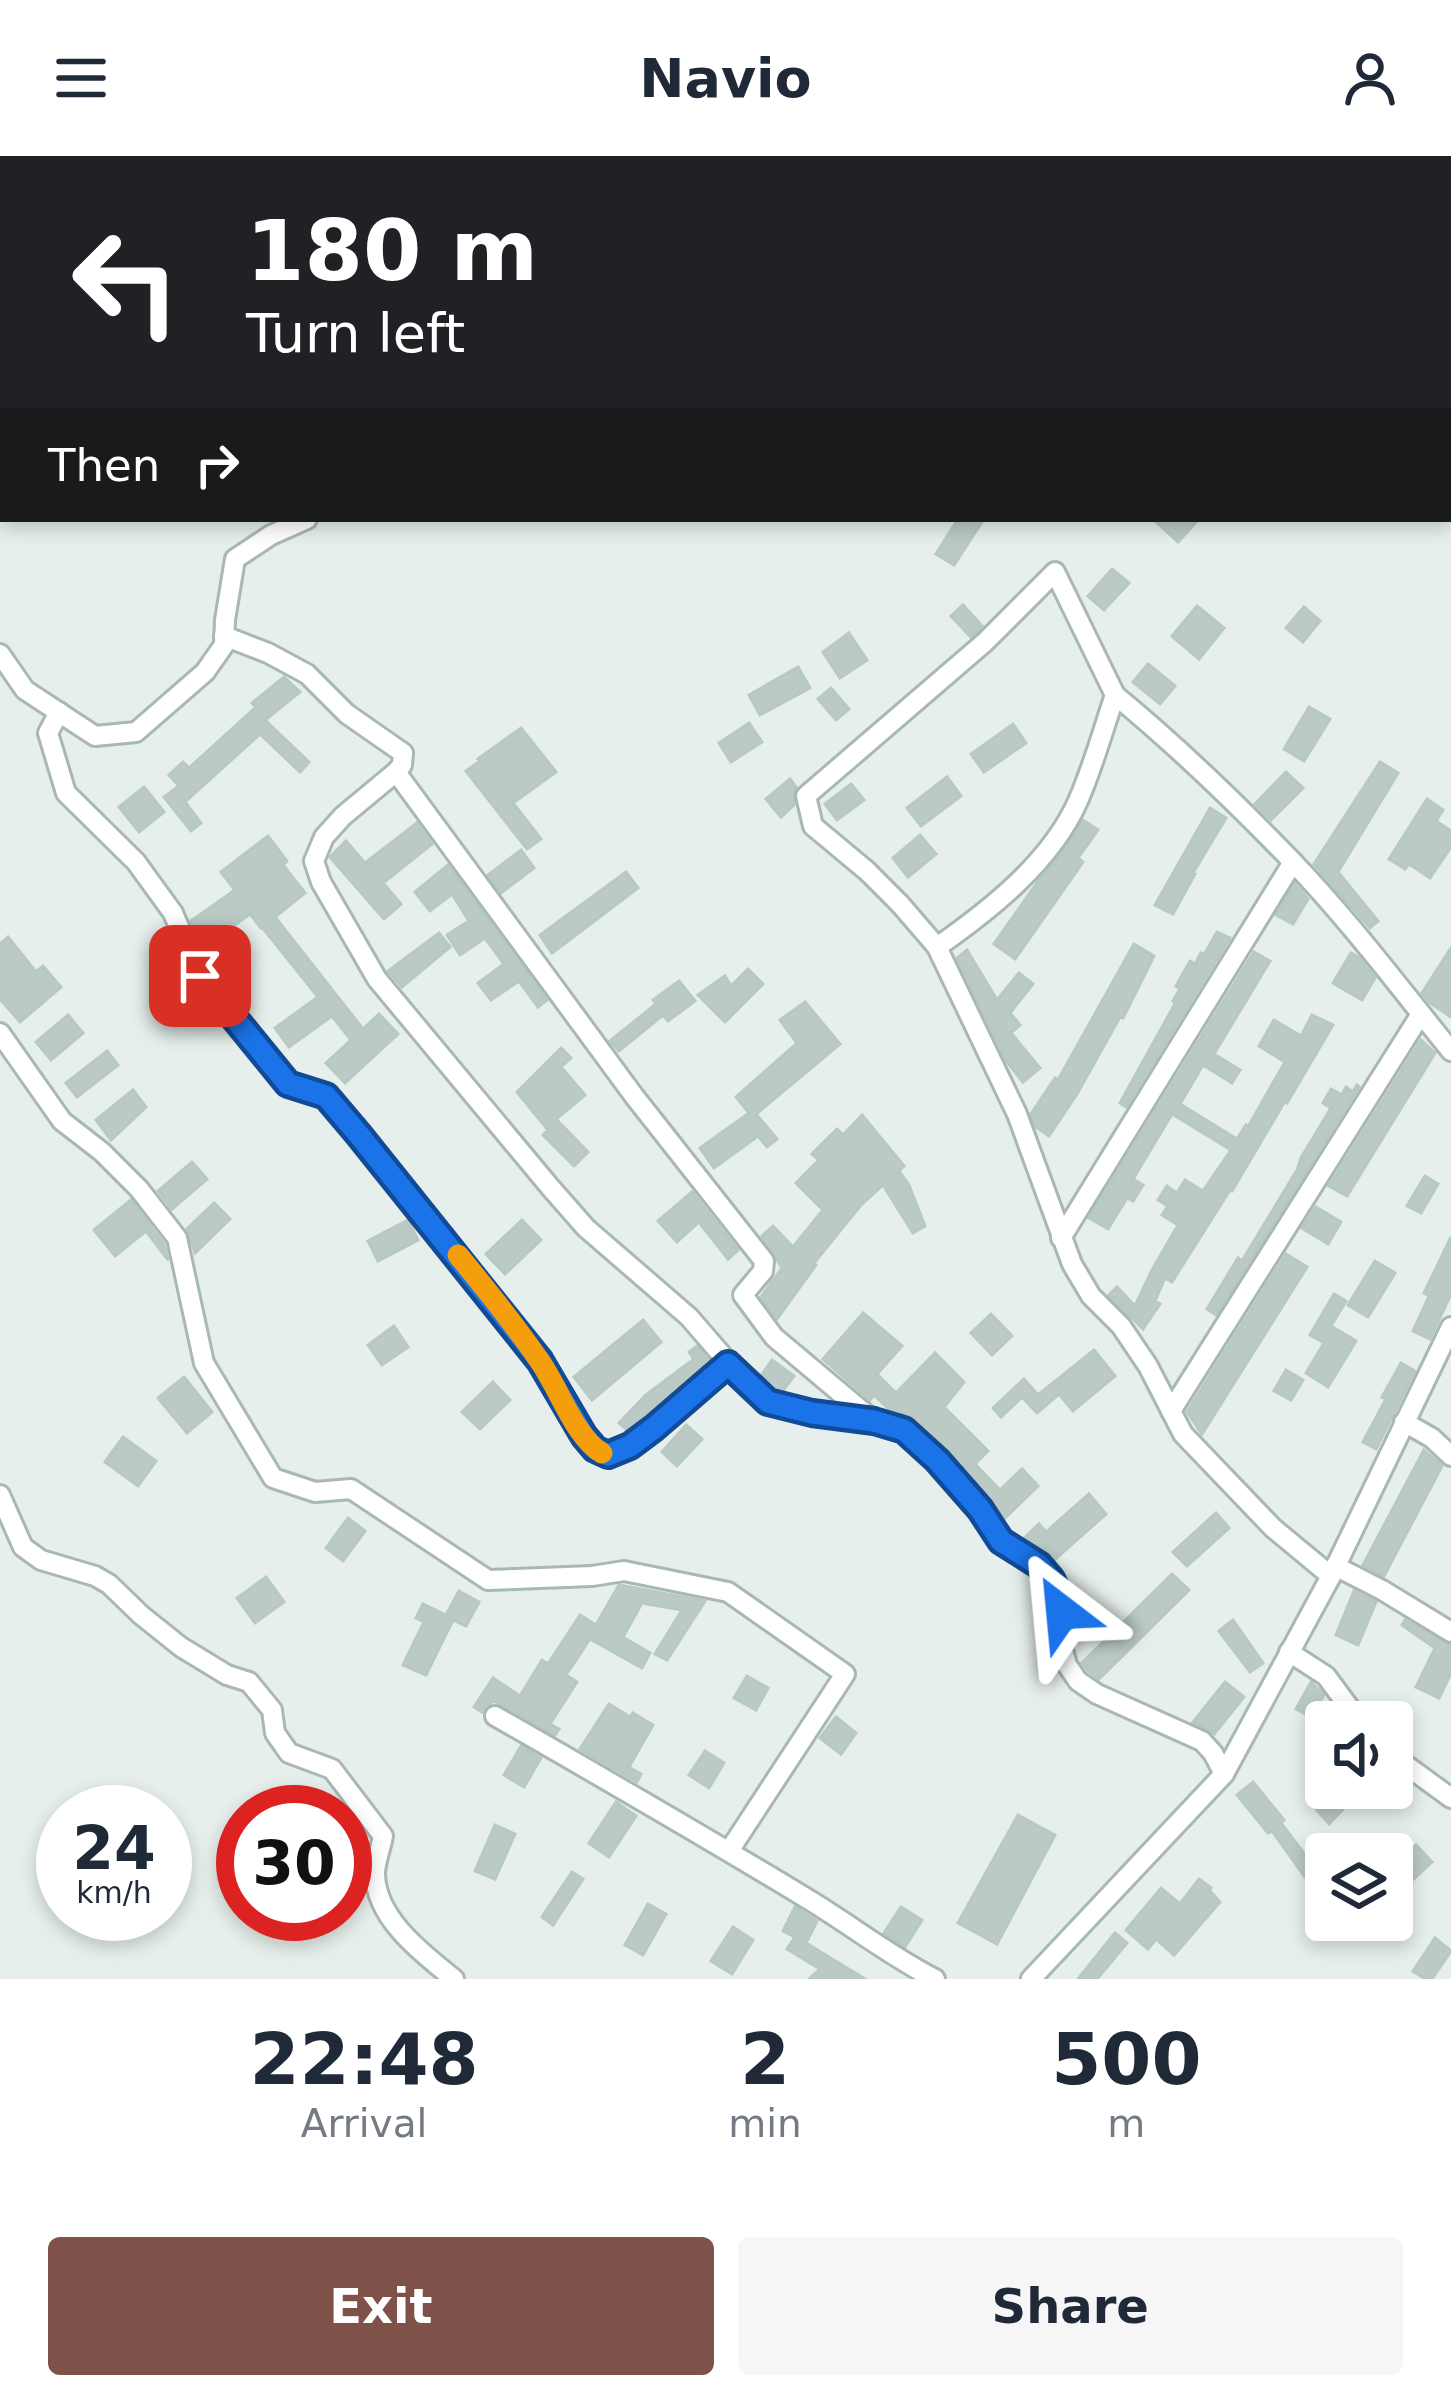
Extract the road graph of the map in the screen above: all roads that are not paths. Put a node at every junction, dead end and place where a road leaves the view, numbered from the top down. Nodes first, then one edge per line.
1 (301, 522) edge
2 (224, 636) junction
3 (0, 654) edge
4 (1115, 695) junction
5 (59, 712) junction
6 (396, 772) junction
7 (1293, 862) junction
8 (937, 947) junction
9 (1421, 1014) junction
10 (0, 1033) edge
11 (1451, 1051) edge
12 (1061, 1238) junction
13 (1451, 1327) edge
14 (728, 1364) junction
15 (1171, 1412) junction
16 (874, 1421) junction
17 (1404, 1422) junction
18 (1451, 1456) edge
19 (0, 1495) edge
20 (1333, 1571) junction
21 (1451, 1632) edge
22 (1289, 1652) junction
23 (1344, 1701) edge
24 (495, 1716) dead end
25 (1413, 1770) edge
26 (1224, 1774) junction
27 (1451, 1798) edge
28 (729, 1851) junction
29 (454, 1979) edge
30 (935, 1979) edge
31 (1030, 1979) edge

1 - 2 street
2 - 5 street
2 - 6 street
3 - 5 street
4 - 7 street
4 - 8 street
4 - 8 street
5 - 14 street
6 - 14 street
6 - 16 street
7 - 9 street
7 - 12 street
8 - 12 street
9 - 11 street
9 - 15 street
10 - 28 street
12 - 15 street
13 - 17 street
14 - 16 street
15 - 20 street
16 - 26 street
17 - 18 street
17 - 20 street
19 - 29 street
20 - 21 street
20 - 22 street
22 - 23 street
22 - 26 street
24 - 28 street
25 - 27 street
26 - 31 street
28 - 30 street

